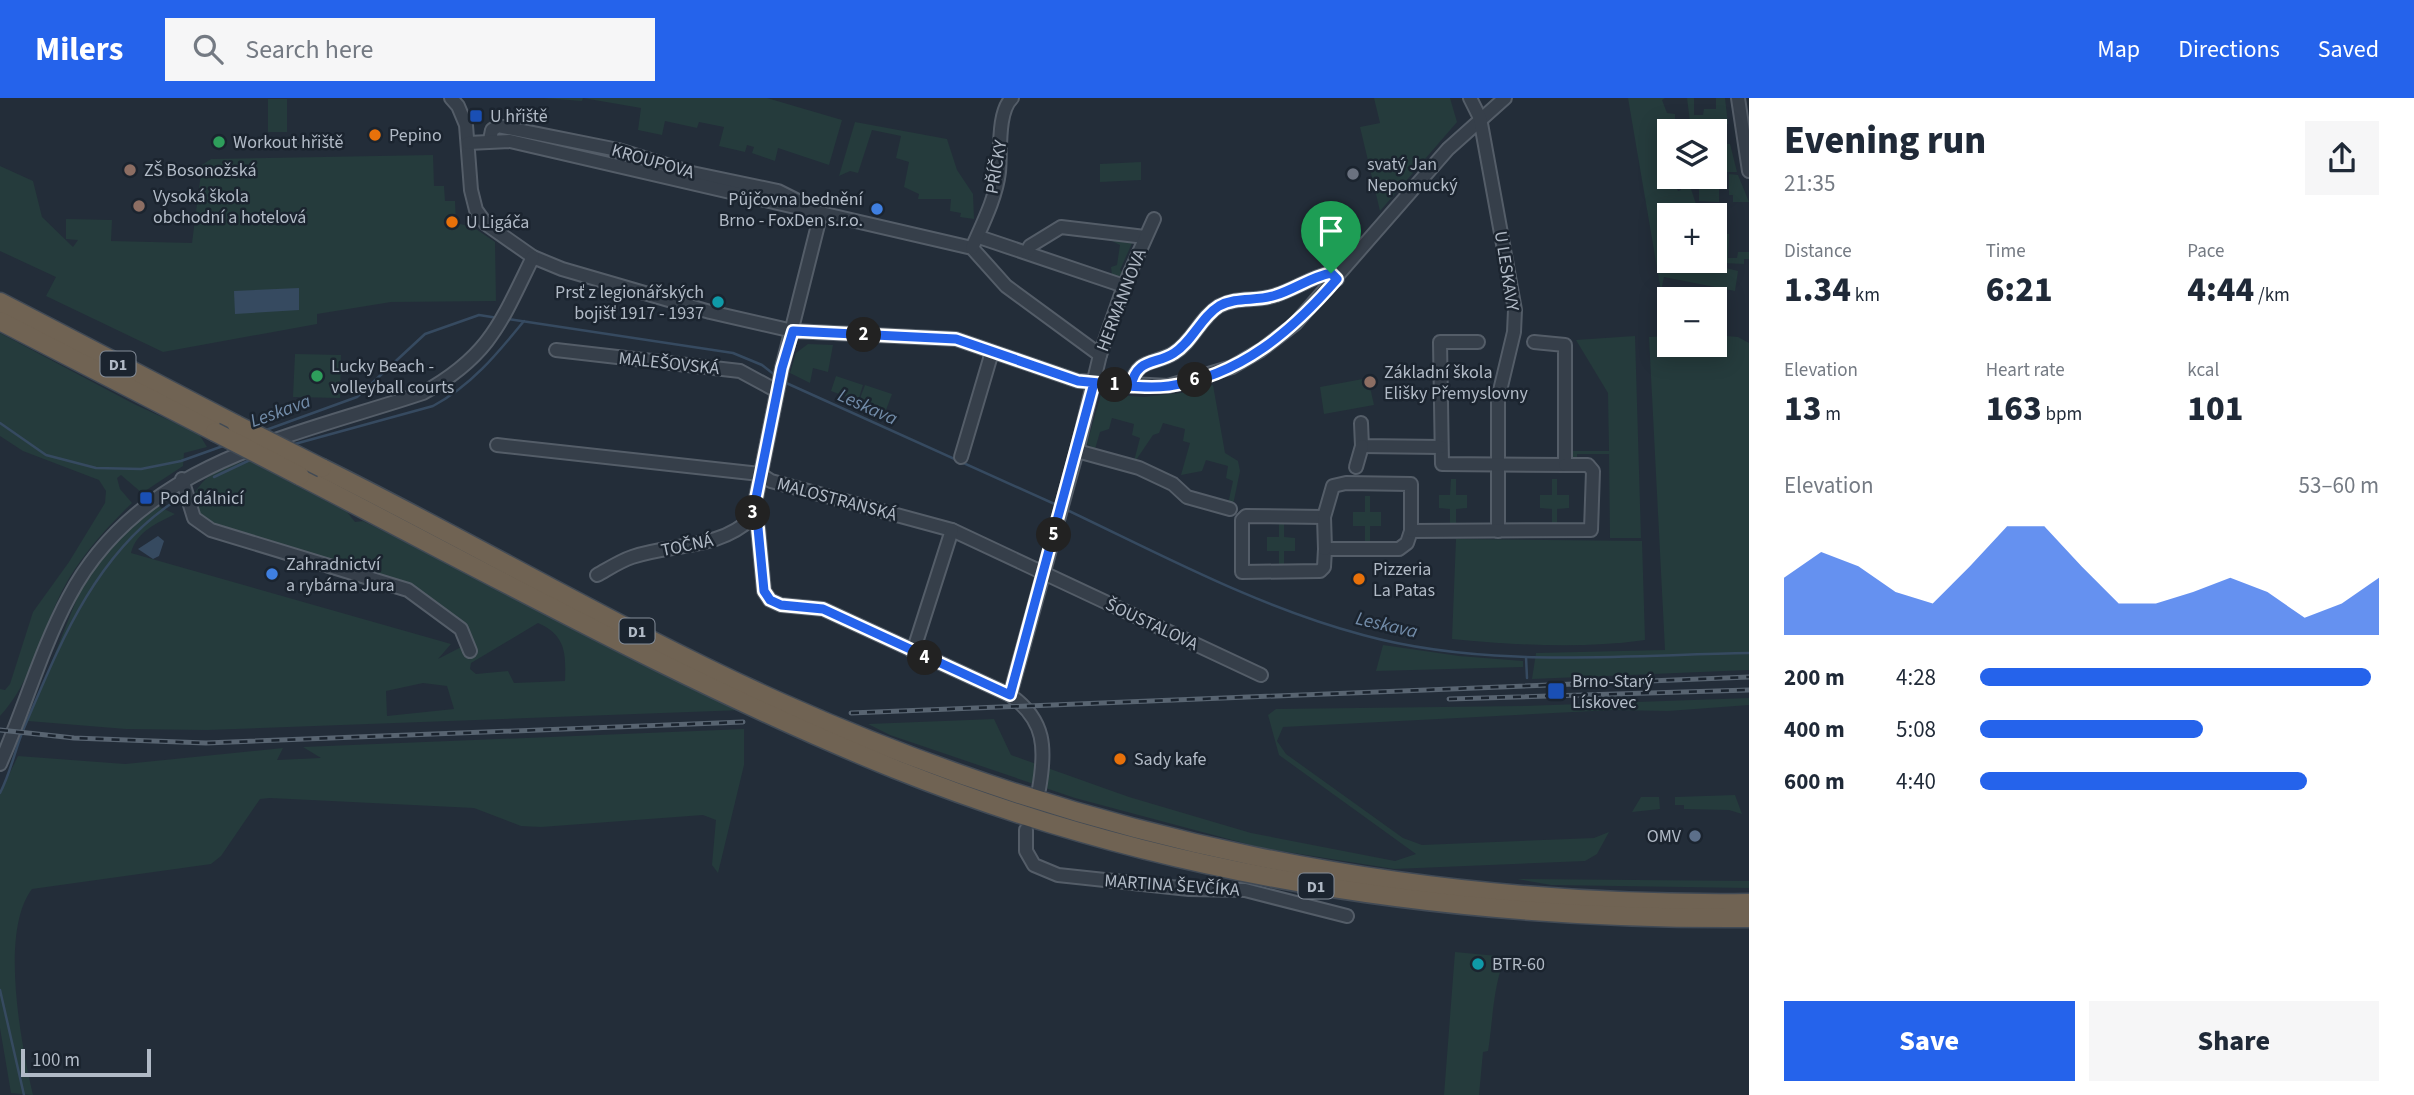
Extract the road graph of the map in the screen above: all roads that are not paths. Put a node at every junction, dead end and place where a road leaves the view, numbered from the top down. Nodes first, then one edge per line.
1 (1012, 98) edge
2 (1470, 98) edge
3 (1505, 98) edge
4 (1738, 98) edge
5 (458, 101) edge
6 (1745, 117) edge
7 (1480, 118) junction
8 (469, 147) junction
9 (1749, 172) edge
10 (820, 217) junction
11 (1154, 219) dead end
12 (1145, 237) junction
13 (975, 243) junction
14 (1027, 252) junction
15 (533, 257) junction
16 (1337, 279) junction
17 (1124, 286) junction
18 (0, 302) edge
19 (0, 321) edge
20 (793, 331) junction
21 (1478, 342) dead end
22 (1534, 342) dead end
23 (556, 350) dead end
24 (992, 352) junction
25 (1100, 355) junction
26 (1094, 383) junction
27 (1131, 386) junction
28 (777, 389) junction
29 (1361, 423) dead end
30 (497, 445) dead end
31 (1362, 446) junction
32 (1441, 447) junction
33 (1077, 451) junction
34 (961, 457) dead end
35 (1498, 465) junction
36 (1565, 465) junction
37 (1356, 467) dead end
38 (760, 474) junction
39 (182, 479) junction
40 (1230, 509) dead end
41 (1324, 517) junction
42 (752, 518) junction
43 (952, 530) junction
44 (1411, 531) junction
45 (1498, 531) junction
46 (1325, 549) junction
47 (1043, 573) junction
48 (597, 575) dead end
49 (470, 651) dead end
50 (913, 652) junction
51 (1261, 675) dead end
52 (1010, 695) junction
53 (0, 764) edge
54 (1039, 789) dead end
55 (1026, 830) dead end
56 (1749, 903) edge
57 (1347, 916) dead end
58 (1749, 918) edge

1 - 13 street, PŘÍČKY
2 - 7 street, U LESKAVY
3 - 7 street
4 - 6 street
5 - 8 street
6 - 9 street
7 - 16 street
7 - 35 street, U LESKAVY
8 - 10 street, KROUPOVA
8 - 15 street
10 - 13 street, KROUPOVA
10 - 20 street
11 - 12 street, HERMANNOVA
12 - 14 street
12 - 17 street, HERMANNOVA
13 - 14 street
13 - 25 street
14 - 17 street
15 - 20 street
15 - 39 street
16 - 27 street
16 - 27 street
17 - 25 street, HERMANNOVA
18 - 56 highway, D1, bridge
19 - 58 highway, D1, bridge
20 - 24 street
20 - 28 street
21 - 32 street
22 - 36 street
23 - 28 street, MALEŠOVSKÁ
24 - 26 street
24 - 34 street
25 - 26 street, HERMANNOVA
26 - 27 street
26 - 33 street, HERMANNOVA
28 - 38 street
29 - 31 street
30 - 38 street, MALOSTRANSKÁ
31 - 32 street
31 - 37 street
32 - 35 street
33 - 40 street
33 - 47 street, HERMANNOVA
35 - 36 street
35 - 45 street, U LESKAVY
36 - 45 street
38 - 42 street
38 - 43 street, MALOSTRANSKÁ
39 - 49 street
39 - 53 street
41 - 44 street
41 - 46 street
41 - 46 street
42 - 48 street, TOČNÁ
42 - 50 street
43 - 47 street, MALOSTRANSKÁ
43 - 50 street
44 - 45 street
44 - 46 street
47 - 51 street, ŠOUSTALOVA
47 - 52 street, HERMANNOVA
50 - 52 street
52 - 54 street
55 - 57 street, MARTINA ŠEVČÍKA

